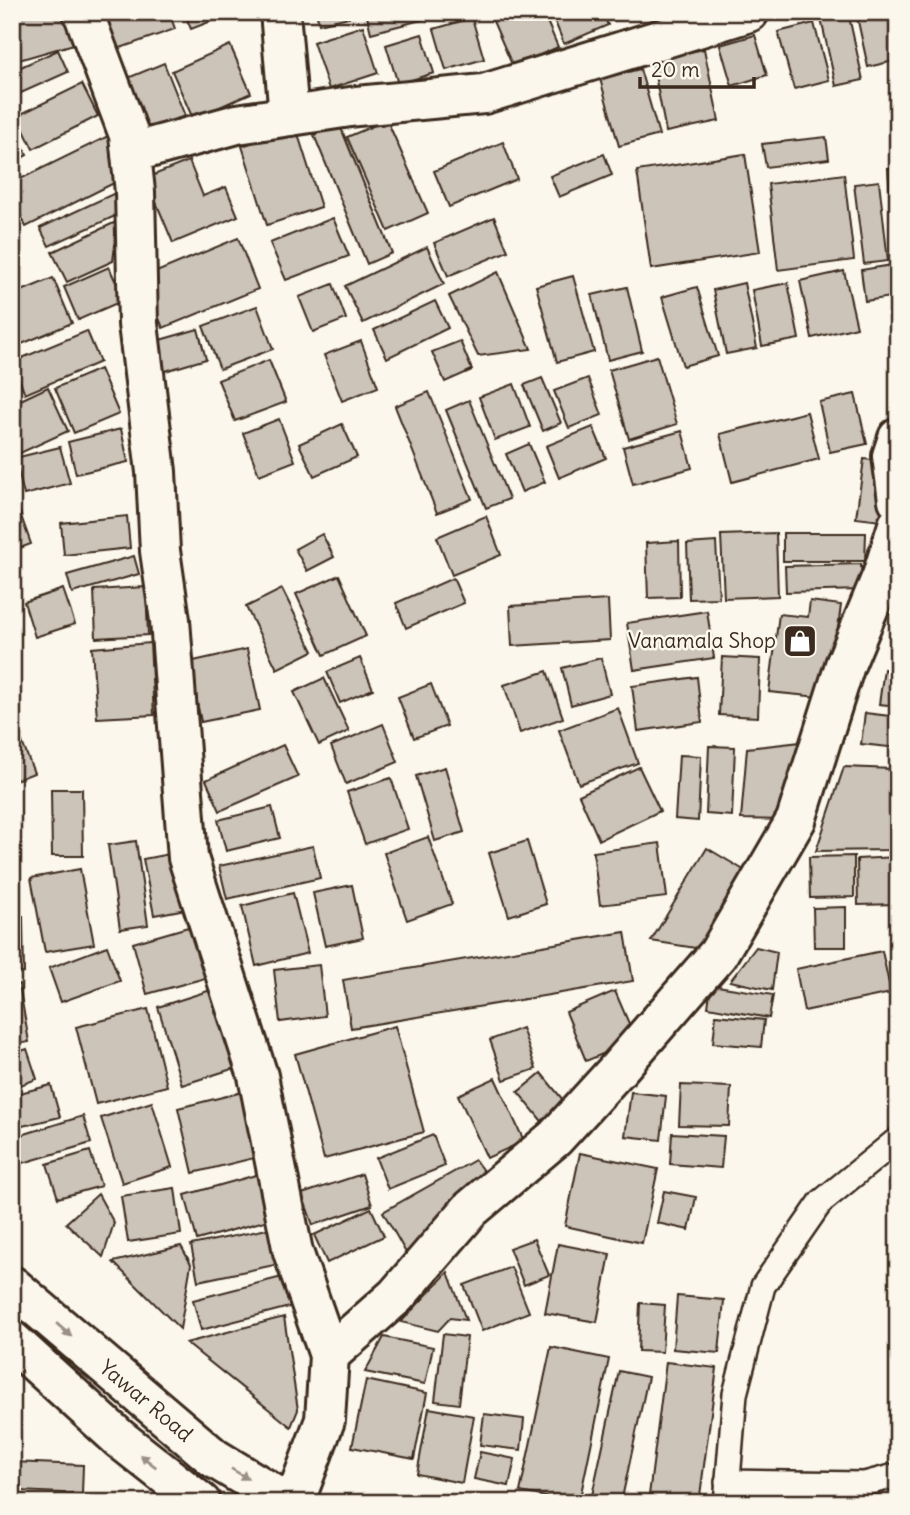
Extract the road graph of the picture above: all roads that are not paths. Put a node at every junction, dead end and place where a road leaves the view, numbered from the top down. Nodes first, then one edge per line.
1 (83, 12) edge
2 (281, 12) edge
3 (749, 12) edge
4 (655, 27) edge
5 (289, 116) junction
6 (131, 153) junction
7 (898, 438) edge
8 (898, 500) edge
9 (898, 525) edge
10 (898, 1139) edge
11 (12, 1286) edge
12 (12, 1341) edge
13 (329, 1355) junction
14 (898, 1475) edge
15 (727, 1492) edge
16 (201, 1503) edge
17 (288, 1503) edge
18 (294, 1503) edge

1 - 6 main road
2 - 5 main road
3 - 4 main road
4 - 5 main road
5 - 6 main road
6 - 13 main road
7 - 8 main road
9 - 13 main road
10 - 15 lane
11 -> 17 main road, Yawar Road
16 -> 12 main road
13 - 18 main road
14 - 15 lane

